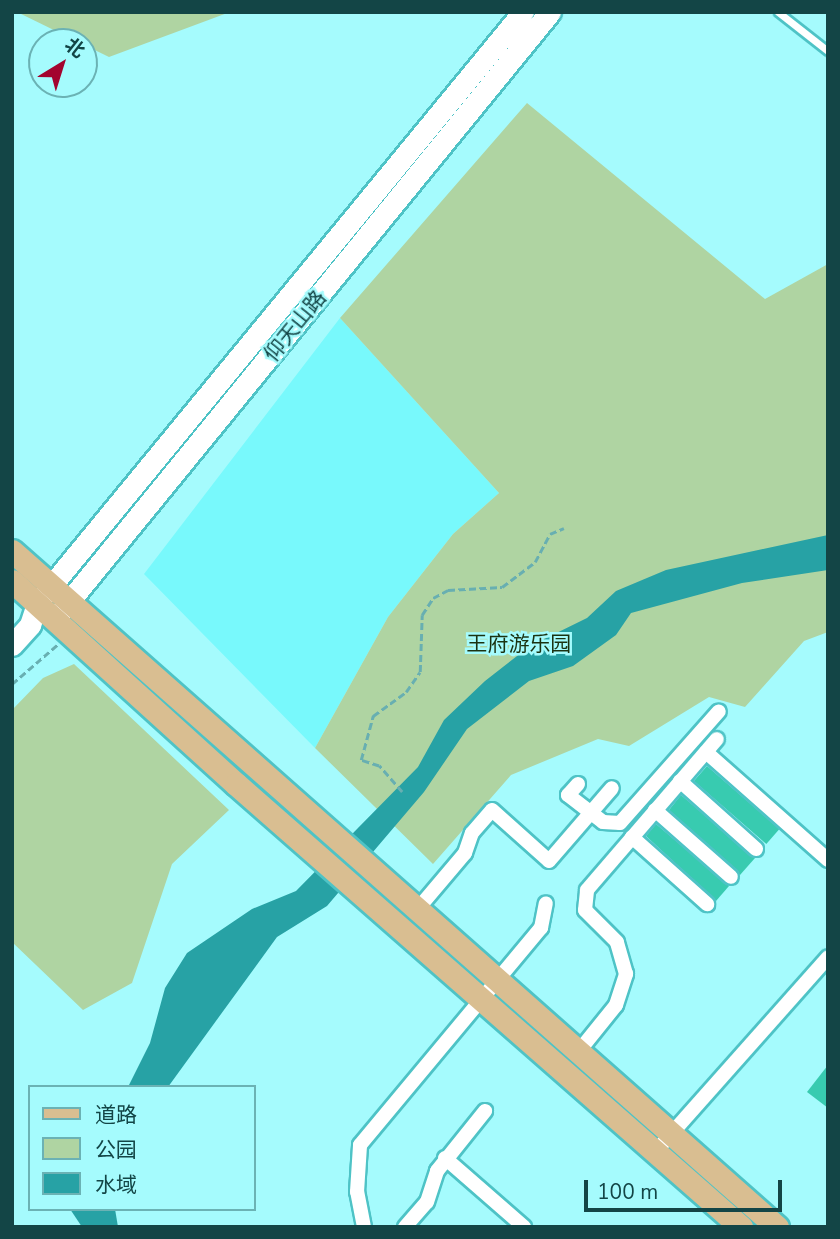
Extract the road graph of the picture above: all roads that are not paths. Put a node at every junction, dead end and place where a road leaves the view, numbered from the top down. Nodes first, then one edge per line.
1 (523, 12) edge
2 (550, 12) edge
3 (778, 12) edge
4 (828, 51) edge
5 (12, 551) edge
6 (12, 581) edge
7 (52, 586) junction
8 (70, 601) junction
9 (37, 603) junction
10 (55, 619) junction
11 (30, 625) junction
12 (12, 645) edge
13 (719, 710) dead end
14 (717, 739) dead end
15 (706, 752) junction
16 (680, 781) junction
17 (579, 784) dead end
18 (612, 788) dead end
19 (655, 810) junction
20 (592, 814) junction
21 (632, 837) junction
22 (756, 849) dead end
23 (828, 860) edge
24 (732, 877) dead end
25 (546, 903) dead end
26 (707, 904) dead end
27 (411, 907) junction
28 (828, 957) edge
29 (497, 980) junction
30 (482, 999) junction
31 (579, 1051) junction
32 (485, 1111) dead end
33 (673, 1133) junction
34 (656, 1151) junction
35 (445, 1158) junction
36 (365, 1227) edge
37 (405, 1227) edge
38 (524, 1227) edge
39 (741, 1227) edge
40 (777, 1227) edge

1 - 7 main road, 仰天山路
2 - 8 main road, 仰天山路
3 - 4 lane
5 - 7 main road
6 - 9 main road
7 - 8 main road
7 - 9 main road, 仰天山路
8 - 10 main road, 仰天山路
8 - 27 main road
9 - 10 main road
9 - 11 main road, 仰天山路
10 - 11 main road
10 - 30 main road
11 - 12 main road, 仰天山路
13 - 20 street
14 - 15 street
15 - 16 street
15 - 23 street
16 - 19 street
16 - 22 street
17 - 20 street
18 - 20 street
19 - 21 street
19 - 24 street
20 - 27 street
21 - 26 street
21 - 31 street
25 - 29 street
27 - 29 main road
28 - 33 street
29 - 30 street
29 - 31 main road
30 - 34 main road
30 - 36 street
31 - 33 main road
32 - 35 street
33 - 34 street
33 - 40 main road
34 - 39 main road
35 - 37 street
35 - 38 street

